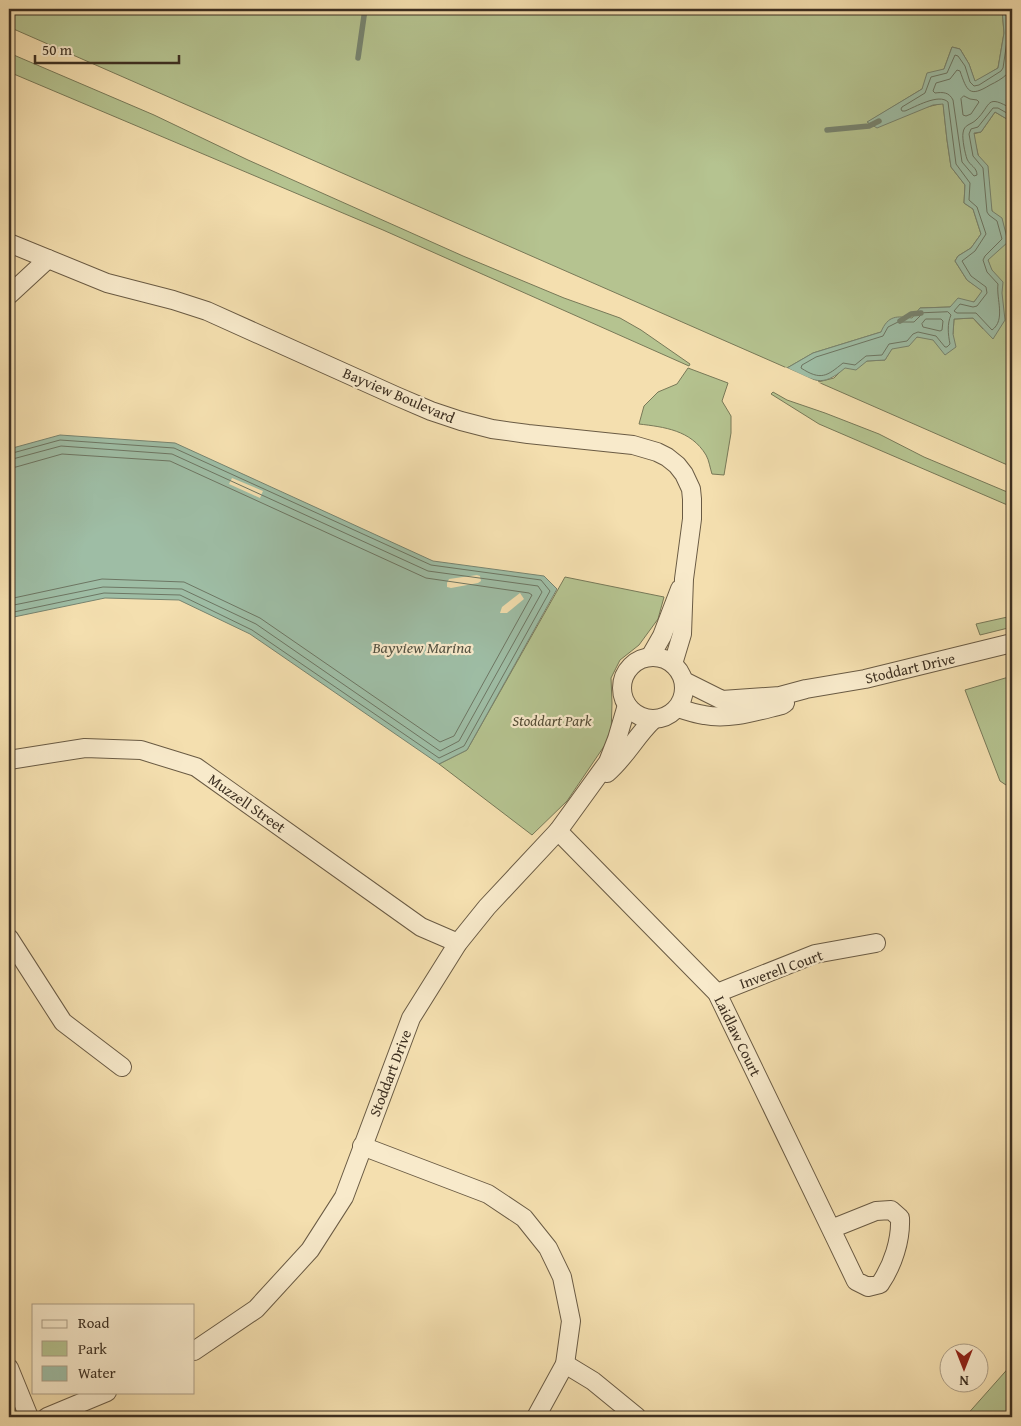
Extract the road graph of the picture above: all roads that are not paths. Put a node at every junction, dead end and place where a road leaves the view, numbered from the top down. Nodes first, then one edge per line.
1 (9, 243) edge
2 (48, 259) junction
3 (9, 295) edge
4 (684, 579) junction
5 (1012, 643) edge
6 (650, 657) junction
7 (673, 664) junction
8 (684, 681) junction
9 (806, 689) junction
10 (627, 705) junction
11 (678, 708) junction
12 (653, 720) junction
13 (9, 760) edge
14 (589, 788) junction
15 (558, 831) junction
16 (9, 938) edge
17 (458, 943) junction
18 (876, 943) dead end
19 (718, 993) junction
20 (122, 1067) dead end
21 (362, 1146) junction
22 (831, 1229) junction
23 (195, 1350) edge
24 (565, 1364) junction
25 (9, 1368) edge
26 (102, 1394) edge
27 (29, 1417) edge
28 (47, 1417) edge
29 (536, 1417) edge
30 (637, 1417) edge

1 - 2 street, Bayview Boulevard
2 - 3 street
2 - 4 street, Bayview Boulevard
4 - 6 street, Bayview Boulevard
4 - 7 street, Bayview Boulevard
5 - 9 street, Stoddart Drive
6 - 7 street
6 - 10 street
7 - 8 street
8 - 9 street, Stoddart Drive
8 - 11 street
9 - 11 street, Stoddart Drive
10 - 12 street
10 - 14 street, Stoddart Drive
11 - 12 street
12 - 14 street, Stoddart Drive
13 - 17 street, Muzzell Street
14 - 15 street, Stoddart Drive
15 - 17 street, Stoddart Drive
15 - 19 street, Laidlaw Court
16 - 20 street
17 - 21 street, Stoddart Drive
18 - 19 street, Inverell Court
19 - 22 street, Laidlaw Court
21 - 23 street, Stoddart Drive
21 - 24 street
22 - 22 street, Laidlaw Court
24 - 29 street
24 - 30 street
25 - 27 street
26 - 28 street

